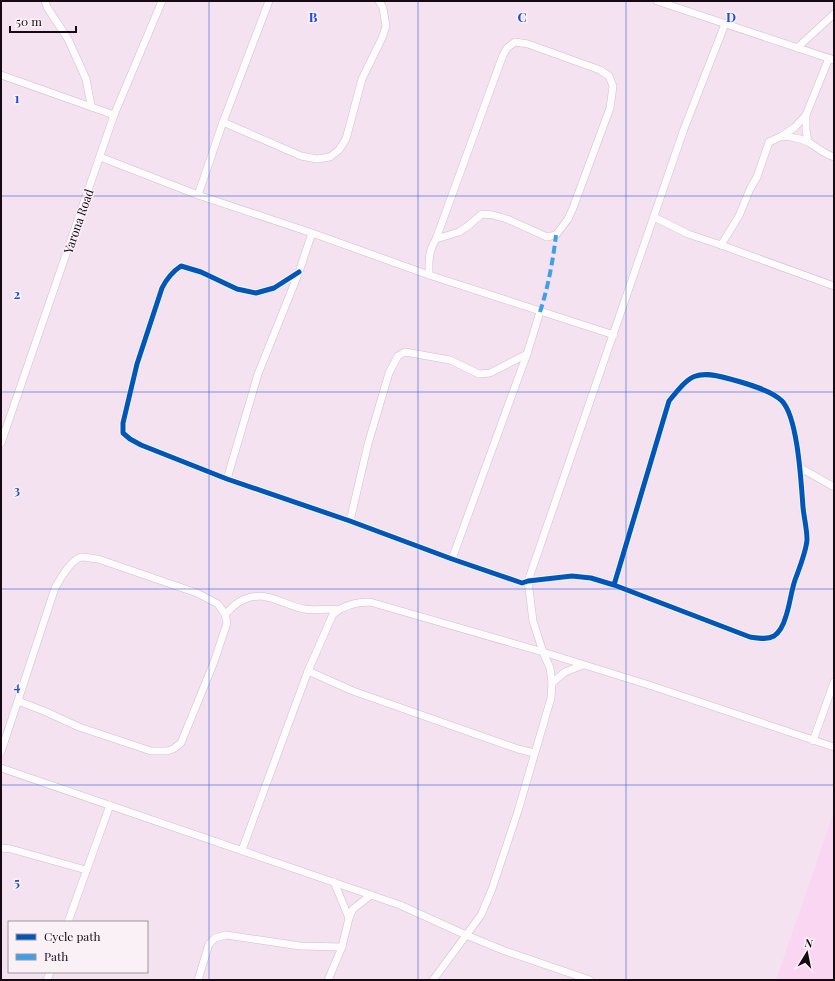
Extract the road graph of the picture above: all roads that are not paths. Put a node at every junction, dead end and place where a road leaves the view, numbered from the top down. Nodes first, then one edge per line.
1 (45, 1) edge
2 (162, 1) edge
3 (269, 1) edge
4 (379, 1) edge
5 (657, 1) edge
6 (834, 14) edge
7 (725, 24) junction
8 (797, 48) junction
9 (832, 59) edge
10 (1, 75) edge
11 (90, 105) junction
12 (114, 115) junction
13 (806, 115) junction
14 (223, 122) junction
15 (782, 136) junction
16 (808, 142) junction
17 (100, 157) junction
18 (834, 157) edge
19 (198, 195) junction
20 (654, 217) junction
21 (312, 234) junction
22 (436, 239) junction
23 (721, 245) junction
24 (298, 272) junction
25 (429, 275) junction
26 (834, 286) edge
27 (540, 312) junction
28 (614, 335) junction
29 (527, 354) junction
30 (1, 443) edge
31 (800, 467) junction
32 (227, 479) junction
33 (834, 487) edge
34 (350, 520) junction
35 (452, 559) junction
36 (528, 581) junction
37 (614, 584) junction
38 (338, 610) junction
39 (225, 614) junction
40 (543, 652) junction
41 (583, 665) junction
42 (308, 671) junction
43 (834, 682) edge
44 (552, 683) junction
45 (18, 701) junction
46 (813, 741) junction
47 (834, 747) edge
48 (1, 752) edge
49 (534, 753) junction
50 (1, 768) edge
51 (110, 805) junction
52 (1, 848) edge
53 (242, 850) junction
54 (86, 870) junction
55 (334, 882) junction
56 (371, 895) junction
57 (349, 918) junction
58 (68, 921) edge
59 (466, 935) junction
60 (342, 947) junction
61 (198, 980) edge
62 (328, 980) edge
63 (433, 980) edge
64 (590, 980) edge

1 - 11 street
2 - 12 street, Yarona Road
3 - 14 street
4 - 14 street
5 - 7 street
6 - 8 street
7 - 8 street
7 - 20 street
8 - 9 street
9 - 13 street
10 - 11 street
11 - 12 street
12 - 17 street, Yarona Road
13 - 15 street
13 - 16 street
14 - 19 street
15 - 16 street
15 - 23 street
16 - 18 street
17 - 19 street
17 - 30 street, Yarona Road
19 - 21 street
20 - 23 street
20 - 28 street
21 - 24 street
21 - 25 street
22 - 22 street
22 - 25 street
23 - 26 street
24 - 32 street
24 - 32 street
25 - 27 street
27 - 28 street
27 - 29 street
28 - 36 street
29 - 34 street
29 - 35 street
31 - 33 street
31 - 37 street
31 - 37 street
32 - 34 street
34 - 35 street
35 - 36 street
36 - 37 street
36 - 40 street
38 - 39 street
38 - 40 street
38 - 42 street
39 - 45 street
39 - 45 street
40 - 41 street
40 - 44 street
41 - 44 street
41 - 46 street
42 - 49 street
42 - 53 street
43 - 46 street
44 - 49 street
45 - 48 street
46 - 47 street
49 - 59 street
50 - 51 street
51 - 53 street
51 - 54 street
52 - 54 street
53 - 55 street
54 - 58 street
55 - 56 street
55 - 57 street
56 - 57 street
56 - 59 street
57 - 60 street
59 - 63 street
59 - 64 street
60 - 61 street
60 - 62 street

